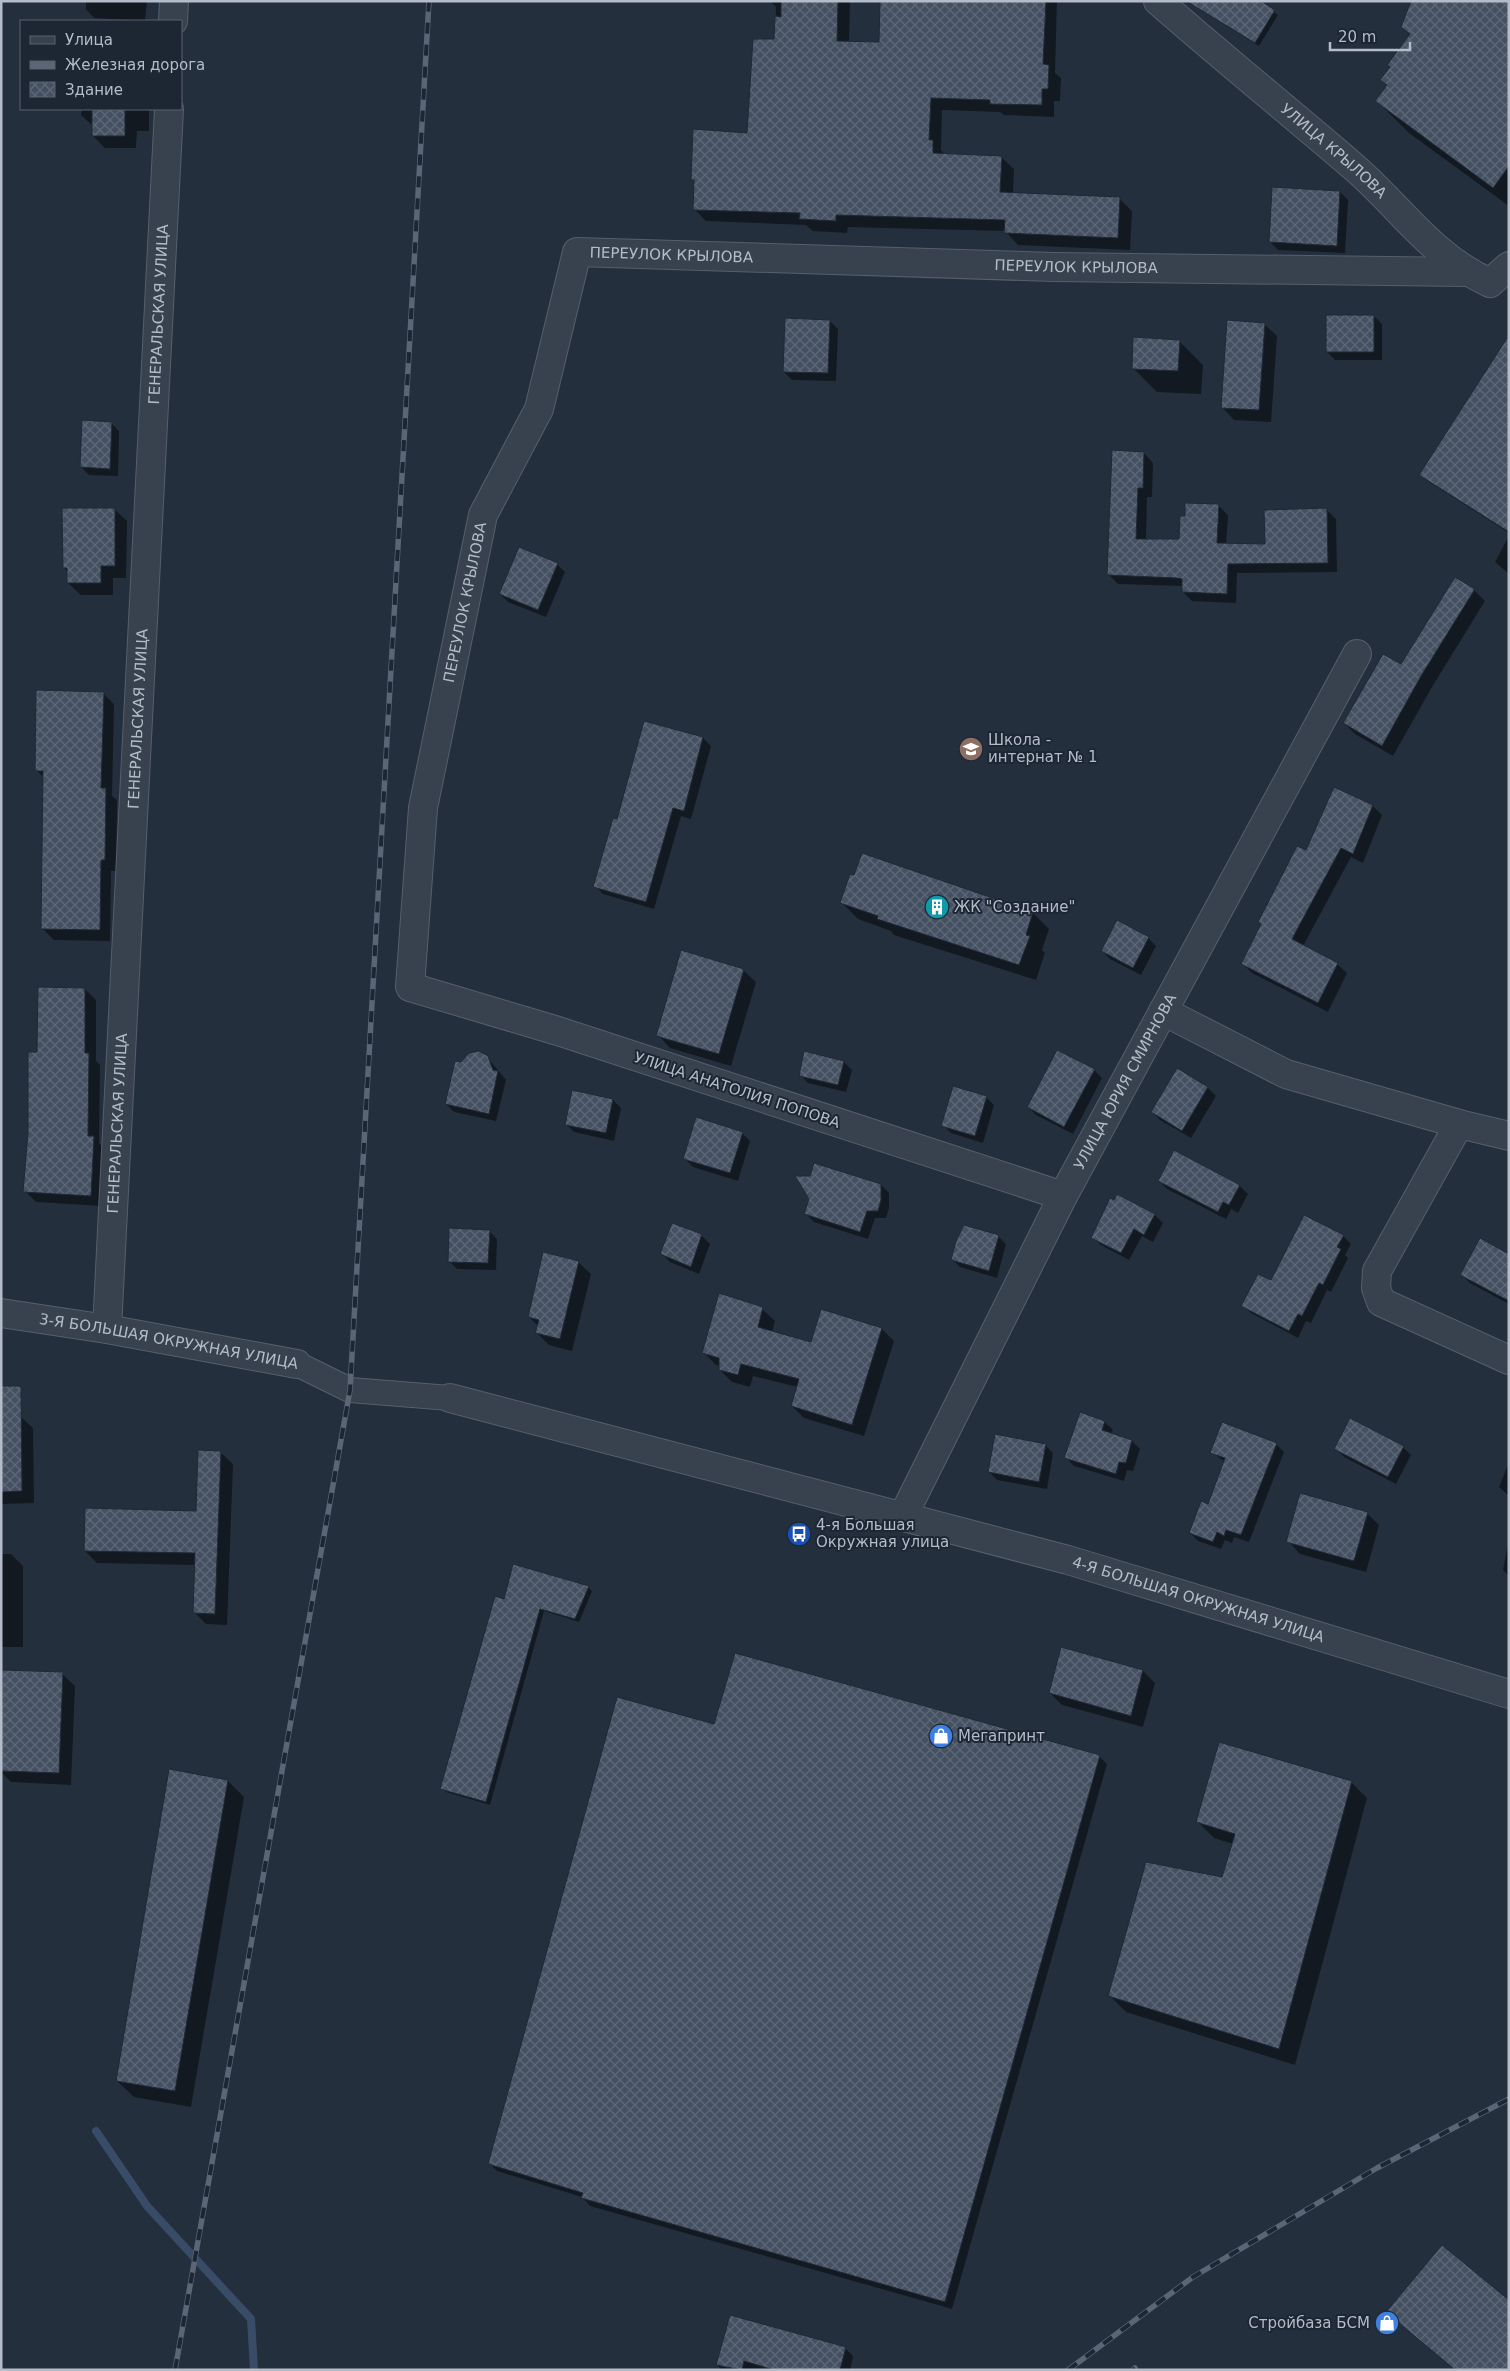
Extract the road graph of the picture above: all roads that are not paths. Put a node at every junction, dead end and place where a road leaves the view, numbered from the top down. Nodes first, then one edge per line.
1 (174, 1) edge
2 (1158, 1) edge
3 (173, 20) edge
4 (169, 110) edge
5 (1509, 266) edge
6 (1466, 272) junction
7 (1357, 654) dead end
8 (410, 987) joint
9 (1163, 1011) junction
10 (1459, 1124) junction
11 (1509, 1136) edge
12 (1063, 1196) junction
13 (1, 1313) edge
14 (107, 1329) junction
15 (1509, 1360) edge
16 (297, 1364) joint
17 (450, 1398) joint
18 (902, 1516) junction
19 (1509, 1694) edge

1 - 3 street
2 - 6 street, УЛИЦА КРЫЛОВА
4 - 14 street, ГЕНЕРАЛЬСКАЯ УЛИЦА
5 - 6 street, УЛИЦА КРЫЛОВА
6 - 8 street, ПЕРЕУЛОК КРЫЛОВА
7 - 9 street, УЛИЦА ЮРИЯ СМИРНОВА
8 - 12 street, УЛИЦА АНАТОЛИЯ ПОПОВА
9 - 10 street
9 - 12 street, УЛИЦА ЮРИЯ СМИРНОВА
10 - 11 street
10 - 15 street
12 - 18 street, УЛИЦА ЮРИЯ СМИРНОВА
13 - 14 street, 3-Я БОЛЬШАЯ ОКРУЖНАЯ УЛИЦА
14 - 16 street, 3-Я БОЛЬШАЯ ОКРУЖНАЯ УЛИЦА
16 - 17 street, 3-Я БОЛЬШАЯ ОКРУЖНАЯ УЛИЦА
17 - 18 street, 4-Я БОЛЬШАЯ ОКРУЖНАЯ УЛИЦА
18 - 19 street, 4-Я БОЛЬШАЯ ОКРУЖНАЯ УЛИЦА

